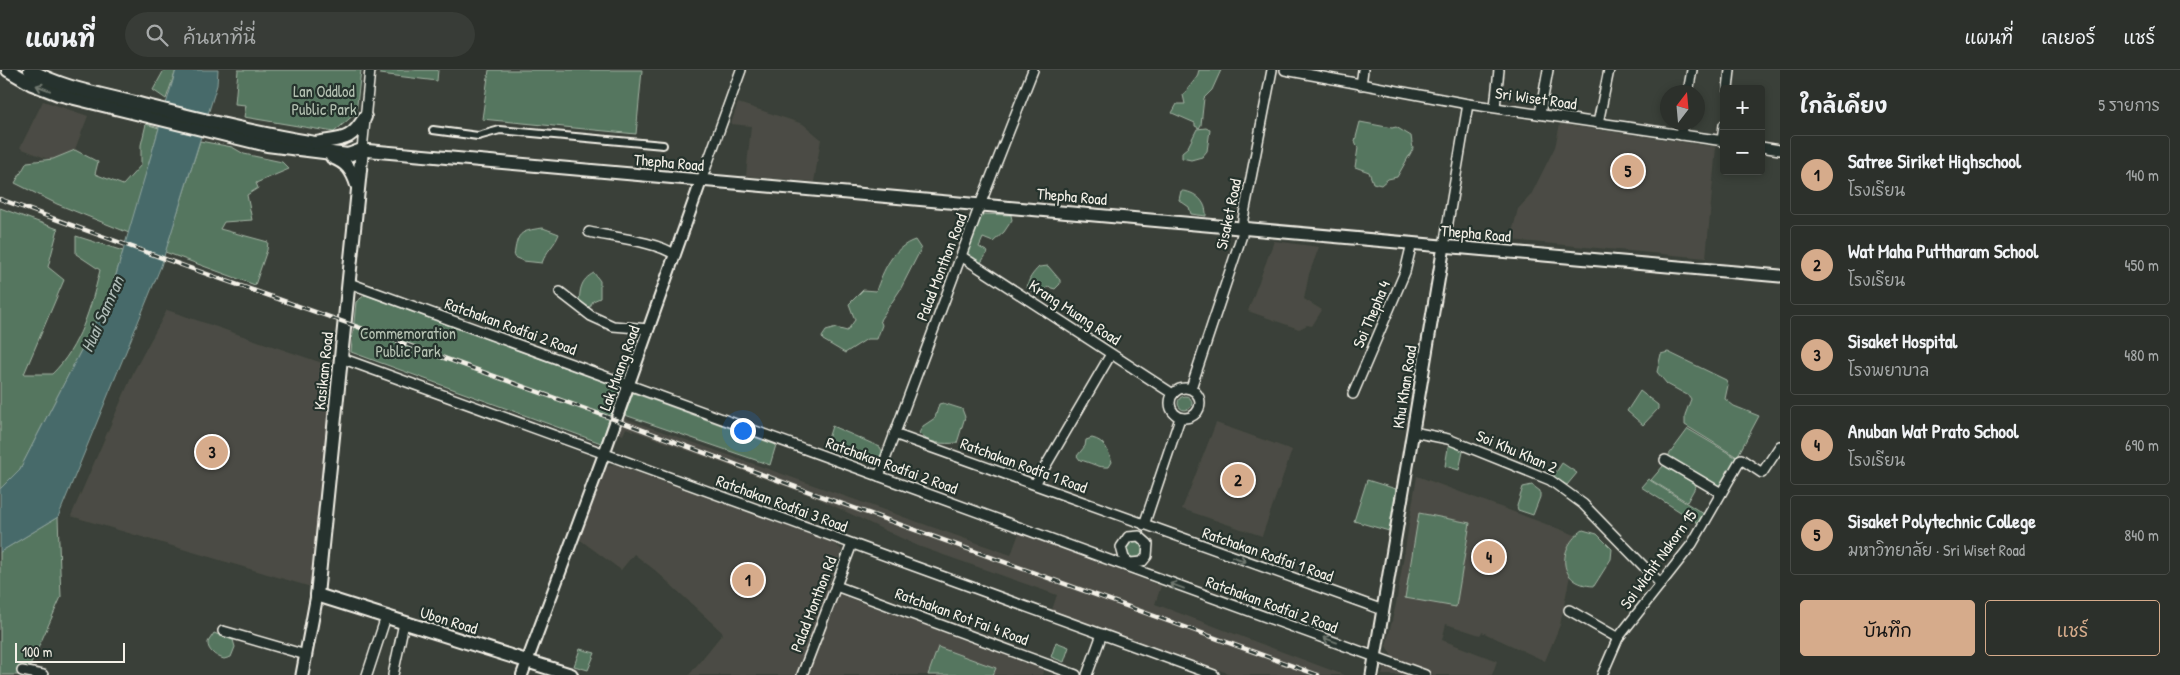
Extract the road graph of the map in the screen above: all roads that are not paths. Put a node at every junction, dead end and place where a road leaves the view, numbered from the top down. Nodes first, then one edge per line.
1 (8, 70) edge
2 (370, 70) edge
3 (741, 70) edge
4 (1033, 70) edge
5 (1272, 70) edge
6 (1285, 70) edge
7 (1363, 70) edge
8 (1499, 70) edge
9 (1548, 70) edge
10 (1609, 70) edge
11 (1730, 70) edge
12 (34, 71) edge
13 (1690, 71) edge
14 (1361, 85) junction
15 (1689, 85) edge
16 (1728, 85) edge
17 (1468, 104) junction
18 (125, 106) junction
19 (1494, 108) junction
20 (1540, 114) junction
21 (365, 117) junction
22 (1598, 123) junction
23 (433, 130) dead end
24 (1682, 130) edge
25 (1681, 135) junction
26 (1720, 141) edge
27 (663, 145) dead end
28 (315, 148) junction
29 (1765, 148) edge
30 (362, 150) junction
31 (1780, 150) edge
32 (701, 181) junction
33 (359, 190) junction
34 (980, 205) junction
35 (1242, 228) junction
36 (589, 232) dead end
37 (1412, 243) junction
38 (1444, 246) junction
39 (675, 255) junction
40 (961, 256) junction
41 (1780, 276) edge
42 (349, 283) junction
43 (560, 292) dead end
44 (649, 329) junction
45 (1111, 354) junction
46 (341, 358) junction
47 (629, 385) junction
48 (1191, 388) junction
49 (1173, 394) junction
50 (1353, 394) dead end
51 (1180, 418) junction
52 (1413, 432) junction
53 (894, 434) junction
54 (1780, 446) edge
55 (604, 454) junction
56 (1665, 460) dead end
57 (879, 476) junction
58 (1035, 484) junction
59 (1721, 493) junction
60 (1129, 520) junction
61 (1144, 525) junction
62 (1159, 531) junction
63 (1132, 536) junction
64 (1146, 541) junction
65 (852, 544) junction
66 (1121, 551) junction
67 (1107, 560) junction
68 (1129, 565) junction
69 (1661, 584) junction
70 (836, 586) junction
71 (317, 595) junction
72 (1383, 610) junction
73 (1569, 610) dead end
74 (386, 617) junction
75 (404, 623) junction
76 (223, 631) dead end
77 (1102, 634) junction
78 (1618, 638) junction
79 (306, 655) junction
80 (1376, 657) junction
81 (527, 661) junction
82 (22, 671) dead end
83 (43, 675) edge
84 (302, 675) edge
85 (367, 675) edge
86 (392, 675) edge
87 (522, 675) edge
88 (571, 675) edge
89 (802, 675) edge
90 (1076, 675) edge
91 (1087, 675) edge
92 (1214, 675) edge
93 (1372, 675) edge
94 (1425, 675) edge
95 (1602, 675) edge

18 -> 1 main road
2 - 21 street, Kasikam Road
3 - 32 street, Lak Muang Road
4 - 34 street, Palad Monthon Road
5 - 35 street, Sisaket Road
6 - 14 street, Sri Wiset Road
7 - 14 street
8 - 19 street
9 - 20 street
10 - 22 street
11 - 16 street
12 - 18 main road
13 - 15 street
14 - 17 street, Sri Wiset Road
17 - 19 street, Sri Wiset Road
17 - 38 street, Khu Khan Road
18 - 28 main road
19 - 20 street, Sri Wiset Road
20 - 22 street, Sri Wiset Road
21 - 28 main road
21 - 30 street, Kasikam Road
22 - 25 street, Sri Wiset Road
23 - 27 street
24 - 25 street
25 - 26 street, Sri Wiset Road
28 - 30 main road
28 - 33 main road
29 - 31 street
30 - 32 main road, Thepha Road
30 - 33 main road, Kasikam Road
32 - 34 main road, Thepha Road
32 - 39 street, Lak Muang Road
33 - 42 main road, Kasikam Road
34 - 35 main road, Thepha Road
34 - 40 street, Palad Monthon Road
35 - 37 main road, Thepha Road
35 - 48 street, Sisaket Road
36 - 39 street
37 - 38 main road, Thepha Road
37 - 50 street, Soi Thepha 4
38 - 41 main road, Thepha Road
38 - 52 main road, Khu Khan Road
39 - 44 street, Lak Muang Road
40 - 45 street, Krang Muang Road
40 - 53 street, Palad Monthon Road
42 - 46 main road, Kasikam Road
42 - 47 street, Ratchakan Rodfai 2 Road
43 - 44 street
44 - 47 street, Lak Muang Road
45 - 49 street, Krang Muang Road
45 - 58 street
46 - 55 street, Ratchakan Rodfai 3 Road
46 - 71 main road, Kasikam Road
47 - 55 street, Lak Muang Road
47 - 57 street, Ratchakan Rodfai 2 Road
48 - 49 street
48 - 51 street
49 - 51 street
51 - 61 street
52 - 69 street, Soi Khu Khan 2
52 - 72 main road, Khu Khan Road
53 - 57 street, Palad Monthon Road
53 - 58 street, Ratchakan Rodfa 1 Road
54 - 59 street, Soi Wichit Nakorn 15
55 - 65 street, Ratchakan Rodfai 3 Road
55 - 81 street, Lak Muang Road
56 - 59 street
57 - 67 street, Ratchakan Rodfai 2 Road
58 - 60 street, Ratchakan Rodfa 1 Road
59 - 69 street, Soi Wichit Nakorn 15
60 - 61 street, Ratchakan Rodfa 1 Road
60 - 63 street
61 - 62 street, Ratchakan Rodfai 1 Road
62 - 64 street
62 -> 72 street, Ratchakan Rodfai 1 Road
63 - 64 street
63 - 66 street
64 - 68 street
65 - 70 street, Palad Monthon Rd
65 - 77 street, Ratchakan Rodfai 3 Road
66 - 67 street
66 - 68 street
67 - 68 street, Ratchakan Rodfai 2 Road
80 -> 68 street, Ratchakan Rodfai 2 Road
69 - 78 street, Soi Wichit Nakorn 15
70 - 89 street, Palad Monthon Rd
70 - 90 street, Ratchakan Rot Fai 4 Road
71 - 74 main road, Ubon Road
71 - 79 main road, Kasikam Road
72 - 80 main road, Khu Khan Road
73 - 78 street
74 - 75 main road, Ubon Road
74 - 85 street
75 - 81 main road, Ubon Road
75 - 86 street
76 - 79 street
77 - 91 street
77 - 92 street, Ratchakan Rodfai 3 Road
78 - 95 street, Soi Wichit Nakorn 15
79 - 84 main road, Kasikam Road
80 - 93 main road, Khu Khan Road
80 - 94 street, Ratchakan Rodfai 2 Road
81 - 87 street, Lak Muang Road
81 - 88 main road, Ubon Road
82 - 83 street

